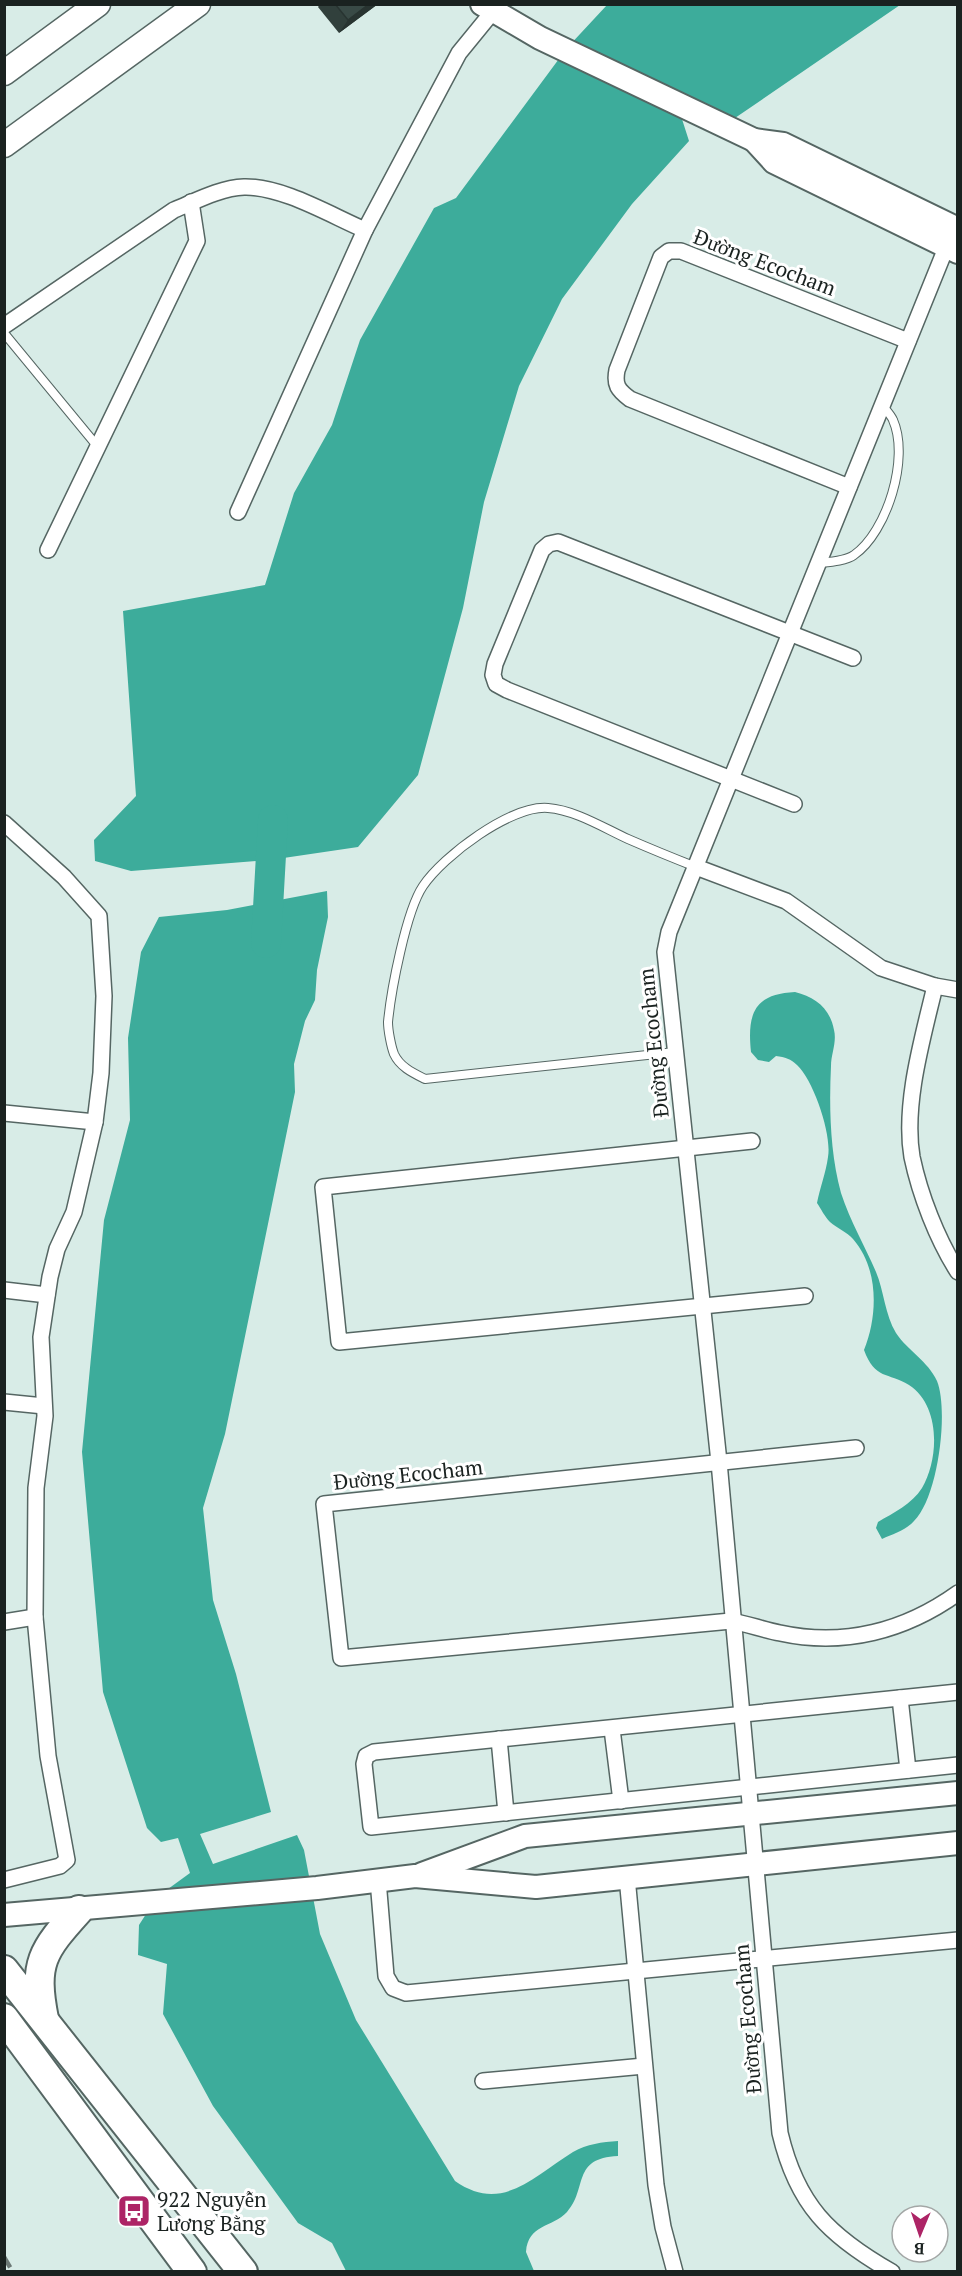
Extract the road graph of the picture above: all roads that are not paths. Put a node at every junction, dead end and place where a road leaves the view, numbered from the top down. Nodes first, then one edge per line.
1 (98, 4) edge
2 (198, 4) edge
3 (491, 6) edge
4 (4, 73) edge
5 (4, 145) edge
6 (191, 202) junction
7 (365, 230) junction
8 (954, 239) edge
9 (4, 326) edge
10 (4, 333) edge
11 (908, 341) junction
12 (882, 405) junction
13 (98, 447) junction
14 (849, 487) junction
15 (238, 512) dead end
16 (48, 550) dead end
17 (818, 563) junction
18 (790, 632) junction
19 (853, 658) dead end
20 (733, 780) junction
21 (794, 804) dead end
22 (4, 823) edge
23 (696, 867) junction
24 (935, 986) junction
25 (957, 990) edge
26 (675, 1052) junction
27 (4, 1113) edge
28 (94, 1122) junction
29 (752, 1141) dead end
30 (686, 1148) junction
31 (957, 1272) edge
32 (4, 1290) edge
33 (47, 1295) junction
34 (805, 1296) dead end
35 (702, 1306) junction
36 (4, 1402) edge
37 (45, 1411) junction
38 (856, 1448) dead end
39 (718, 1462) junction
40 (957, 1593) edge
41 (35, 1617) junction
42 (731, 1621) junction
43 (4, 1622) edge
44 (957, 1692) edge
45 (900, 1698) junction
46 (740, 1716) junction
47 (612, 1729) junction
48 (499, 1739) junction
49 (957, 1765) edge
50 (908, 1770) junction
51 (747, 1787) junction
52 (957, 1793) edge
53 (621, 1801) junction
54 (506, 1813) junction
55 (749, 1814) junction
56 (957, 1843) edge
57 (754, 1864) junction
58 (415, 1876) junction
59 (627, 1877) junction
60 (4, 1880) edge
61 (378, 1880) junction
62 (79, 1910) junction
63 (4, 1916) edge
64 (957, 1940) edge
65 (763, 1959) junction
66 (4, 1970) edge
67 (636, 1972) junction
68 (4, 2018) edge
69 (44, 2021) junction
70 (644, 2066) junction
71 (483, 2081) dead end
72 (192, 2271) edge
73 (243, 2271) edge
74 (675, 2271) edge
75 (892, 2271) edge

1 - 4 main road
2 - 5 main road
3 - 7 street
3 - 8 street
6 - 7 street
6 - 9 street
6 - 13 street
7 - 15 street
8 - 11 street
10 - 13 lane
11 - 12 street, Đường Ecocham
11 - 14 street, Đường Ecocham
12 - 14 street, Đường Ecocham
12 - 17 lane
13 - 16 street
14 - 17 street, Đường Ecocham
17 - 18 street, Đường Ecocham
18 - 19 street
18 - 20 street, Đường Ecocham
18 - 20 street
20 - 21 street
20 - 23 street, Đường Ecocham
22 - 28 street
23 - 24 street
23 - 26 street, Đường Ecocham
23 - 26 lane
24 - 25 street
24 - 31 street
26 - 30 street, Đường Ecocham
27 - 28 street
28 - 33 street
29 - 30 street
30 - 35 street, Đường Ecocham
30 - 35 street
32 - 33 street
33 - 37 street
34 - 35 street
35 - 39 street, Đường Ecocham
36 - 37 street
37 - 41 street
38 - 39 street, Đường Ecocham
39 - 42 street, Đường Ecocham
39 - 42 street, Đường Ecocham
40 - 42 street, Đường Ecocham
41 - 43 street
41 - 60 street
42 - 46 street, Đường Ecocham
44 - 45 street
45 - 46 street
45 - 50 street
46 - 47 street
46 - 51 street, Đường Ecocham
47 - 48 street
47 - 53 street
48 - 54 street
48 - 54 street
49 - 50 street
50 - 51 street
51 - 53 street
51 - 55 street, Đường Ecocham
52 - 55 street
53 - 54 street
55 - 57 street, Đường Ecocham
55 - 58 street
56 - 57 street
57 - 59 street
57 - 65 street, Đường Ecocham
58 - 59 street
58 - 61 street
59 - 67 street
61 - 62 street
61 - 67 street
62 - 63 street
62 - 69 highway
64 - 65 street
65 - 67 street
65 - 75 street, Đường Ecocham
66 - 69 highway
67 - 70 street
68 - 72 highway
69 - 73 highway
70 - 71 street
70 - 74 street

